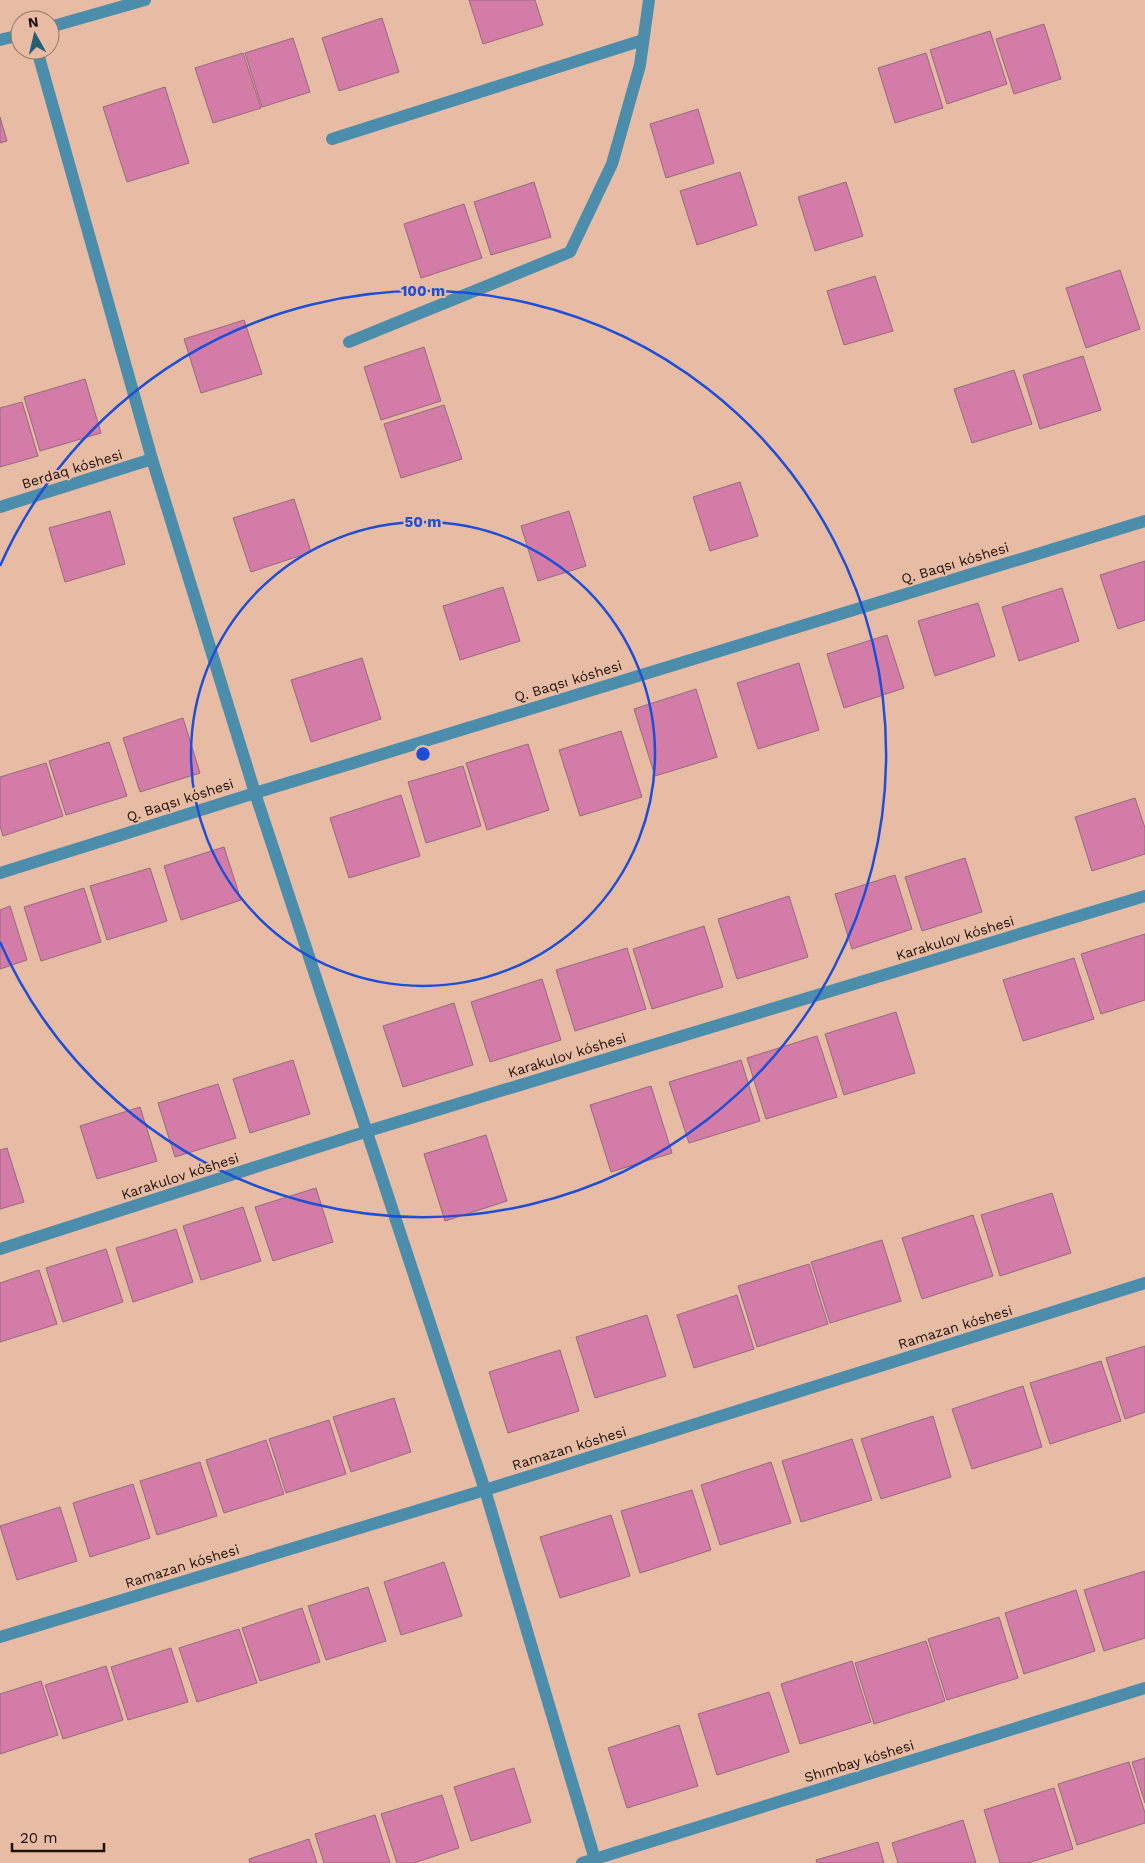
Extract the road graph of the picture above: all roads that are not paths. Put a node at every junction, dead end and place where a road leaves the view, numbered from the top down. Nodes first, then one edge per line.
1 (145, 0) edge
2 (649, 0) edge
3 (60, 23) edge
4 (644, 40) junction
5 (40, 60) edge
6 (332, 139) dead end
7 (349, 342) dead end
8 (152, 459) junction
9 (0, 507) edge
10 (1145, 521) edge
11 (255, 792) junction
12 (0, 873) edge
13 (1145, 896) edge
14 (368, 1132) junction
15 (0, 1249) edge
16 (1145, 1283) edge
17 (486, 1490) junction
18 (0, 1637) edge
19 (1145, 1688) edge
20 (596, 1861) edge
21 (582, 1863) edge

1 - 3 street
2 - 4 street
4 - 6 street
4 - 7 street
5 - 8 street
8 - 9 street, Berdaq kóshesi
8 - 11 street
10 - 11 street, Q. Baqsı kóshesi
11 - 12 street, Q. Baqsı kóshesi
11 - 14 street
13 - 14 street, Karakulov kóshesi
14 - 15 street, Karakulov kóshesi
14 - 17 street
16 - 17 street, Ramazan kóshesi
17 - 18 street, Ramazan kóshesi
17 - 20 street
19 - 20 street, Shımbay kóshesi
20 - 21 street, Shımbay kóshesi

